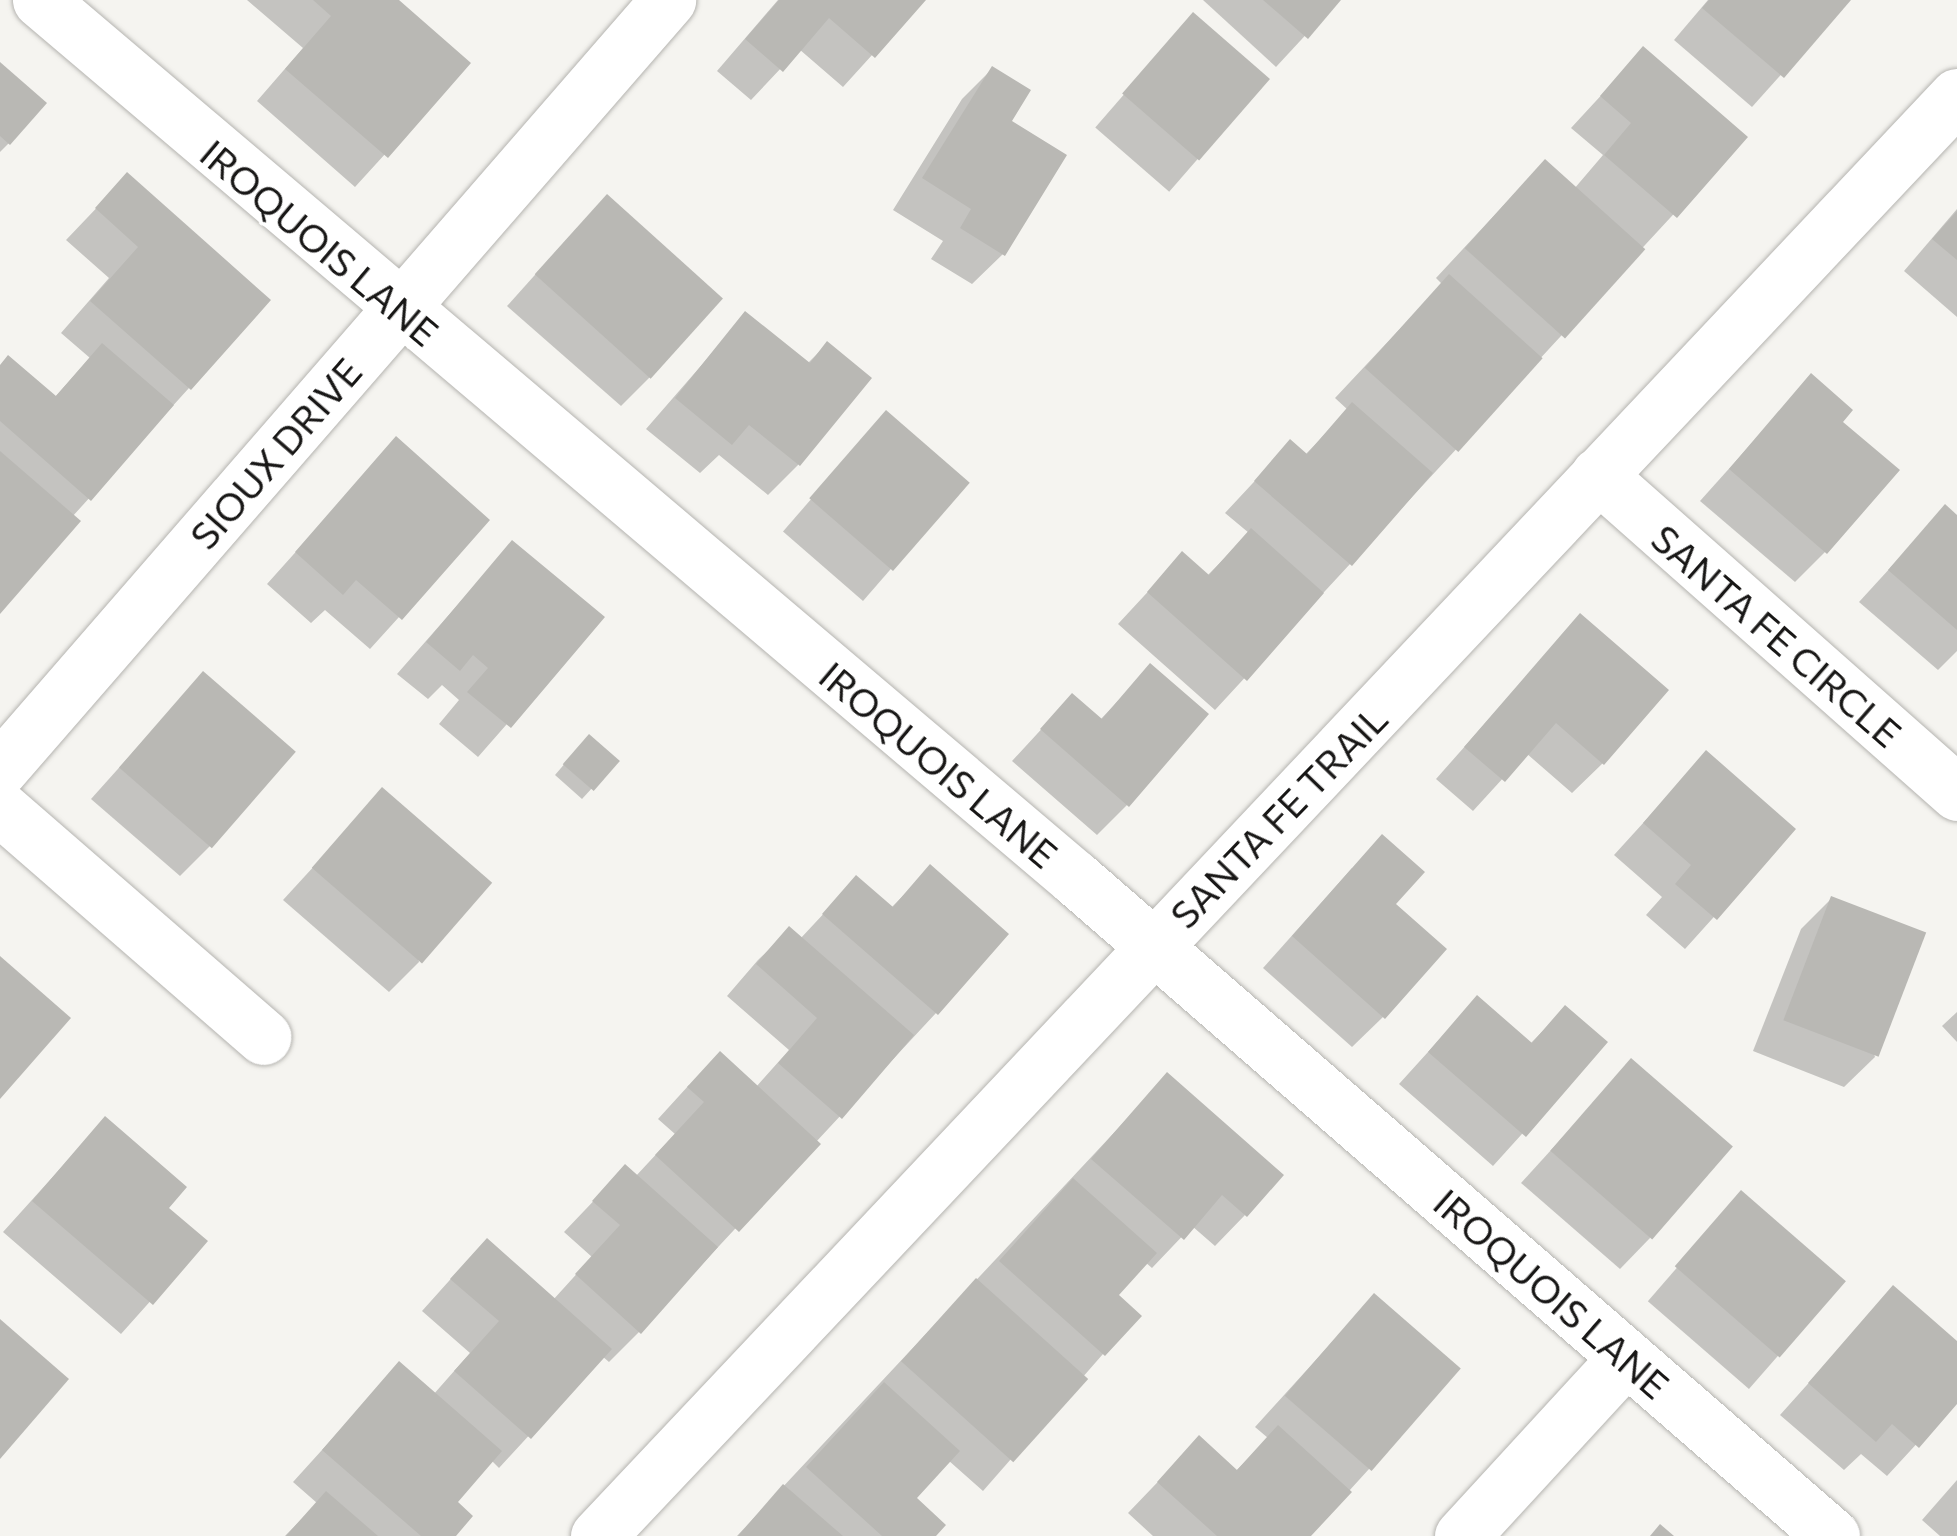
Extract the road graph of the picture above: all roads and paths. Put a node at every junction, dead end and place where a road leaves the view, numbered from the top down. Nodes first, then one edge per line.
1 (40, 0) edge
2 (668, 0) edge
3 (1957, 96) edge
4 (399, 310) junction
5 (1598, 475) junction
6 (0, 769) edge
7 (1957, 793) edge
8 (0, 808) edge
9 (1154, 946) junction
10 (263, 1037) dead end
11 (1625, 1359) junction
12 (598, 1536) edge
13 (1462, 1536) edge
14 (1832, 1536) edge

1 - 4 street, IROQUOIS LANE
2 - 4 street, SIOUX DRIVE
3 - 5 street, SANTA FE TRAIL
4 - 6 street, SIOUX DRIVE
4 - 9 street, IROQUOIS LANE
5 - 7 street, SANTA FE CIRCLE
5 - 9 street, SANTA FE TRAIL
8 - 10 street
9 - 11 street, IROQUOIS LANE
9 - 12 street, SANTA FE TRAIL
11 - 13 street
11 - 14 street, IROQUOIS LANE

